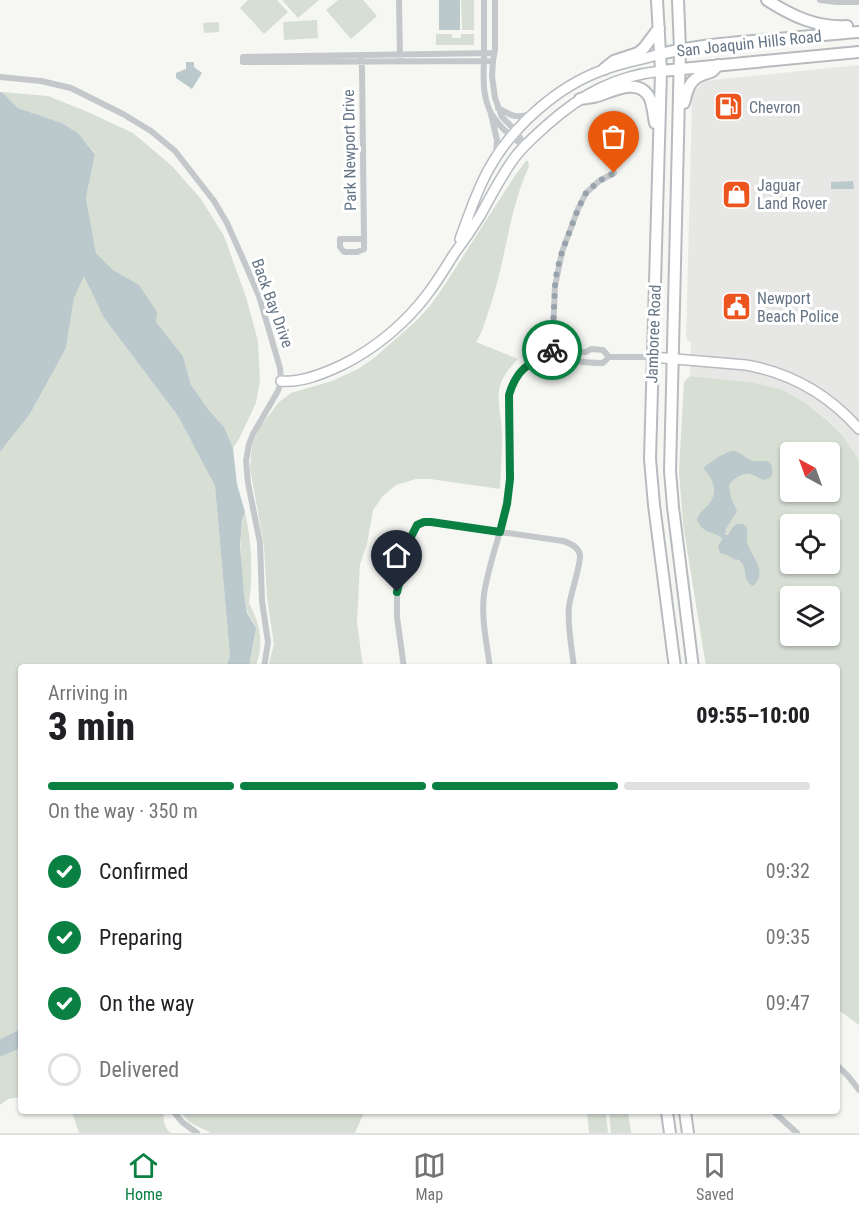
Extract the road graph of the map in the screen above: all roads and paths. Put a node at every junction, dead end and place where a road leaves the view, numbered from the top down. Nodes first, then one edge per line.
1 (399, 0) edge
2 (484, 0) edge
3 (495, 0) edge
4 (657, 0) edge
5 (678, 0) edge
6 (768, 0) edge
7 (820, 0) edge
8 (836, 1) edge
9 (859, 2) edge
10 (859, 26) edge
11 (659, 28) junction
12 (859, 32) edge
13 (680, 50) junction
14 (859, 52) edge
15 (484, 53) junction
16 (660, 54) junction
17 (493, 57) junction
18 (361, 58) junction
19 (400, 58) junction
20 (484, 61) junction
21 (718, 65) junction
22 (679, 68) junction
23 (604, 69) junction
24 (661, 71) junction
25 (0, 77) edge
26 (580, 99) junction
27 (498, 107) junction
28 (679, 111) junction
29 (536, 112) junction
30 (491, 114) junction
31 (513, 133) junction
32 (524, 146) junction
33 (659, 146) junction
34 (495, 158) junction
35 (614, 173) dead end
36 (364, 239) dead end
37 (452, 258) junction
38 (586, 352) junction
39 (556, 356) junction
40 (609, 357) junction
41 (652, 357) junction
42 (673, 359) junction
43 (585, 361) junction
44 (281, 381) junction
45 (859, 429) edge
46 (500, 532) junction
47 (265, 664) edge
48 (403, 664) edge
49 (489, 664) edge
50 (574, 664) edge
51 (674, 664) edge
52 (693, 664) edge
53 (840, 1069) edge
54 (859, 1090) edge
55 (176, 1114) edge
56 (667, 1114) edge
57 (685, 1114) edge
58 (776, 1114) edge
59 (196, 1133) edge
60 (670, 1133) edge
61 (688, 1133) edge
62 (797, 1133) edge

1 - 19 street
2 - 15 street
3 - 17 street
4 - 11 main road, Jamboree Road
5 - 13 main road, Jamboree Road
6 - 10 main road
7 - 8 street
8 - 9 street
11 - 16 main road, Jamboree Road
11 - 23 main road
12 - 13 main road, San Joaquin Hills Road
13 - 16 main road, San Joaquin Hills Road
13 - 22 main road, Jamboree Road
14 - 21 main road, San Joaquin Hills Road
15 - 17 street
15 - 19 street
15 - 20 street
16 - 23 street, San Joaquin Hills Road
16 - 24 main road, Jamboree Road
17 - 20 street
17 - 27 street
18 - 18 street
18 - 19 street
18 - 36 street, Park Newport Drive
19 - 20 street
20 - 30 street
21 - 22 main road, San Joaquin Hills Road
21 - 28 main road
22 - 24 main road, San Joaquin Hills Road
22 - 28 main road, Jamboree Road
23 - 29 street, San Joaquin Hills Road
24 - 26 street, San Joaquin Hills Road
24 - 33 main road, Jamboree Road
25 - 44 street, Back Bay Drive
26 - 32 street, San Joaquin Hills Road
26 - 33 main road
27 - 29 street
27 - 31 street
28 - 42 main road, Jamboree Road
29 - 31 street, San Joaquin Hills Road
30 - 31 street
30 - 34 street
31 - 32 street
31 - 34 street, San Joaquin Hills Road
32 - 37 street, San Joaquin Hills Road
33 - 41 main road, Jamboree Road
34 - 37 street, San Joaquin Hills Road
35 - 39 street
37 - 44 street, San Joaquin Hills Road
38 - 39 street
38 - 40 street
38 - 43 street
39 - 43 street
39 - 46 street
40 - 41 street
40 - 43 street
41 - 42 street
41 - 51 main road, Jamboree Road
42 - 45 street
42 - 52 main road, Jamboree Road
44 - 47 street
46 - 48 street
46 - 49 street
46 - 50 street
53 - 54 street
55 - 59 street
56 - 60 main road
57 - 61 main road
58 - 62 street

